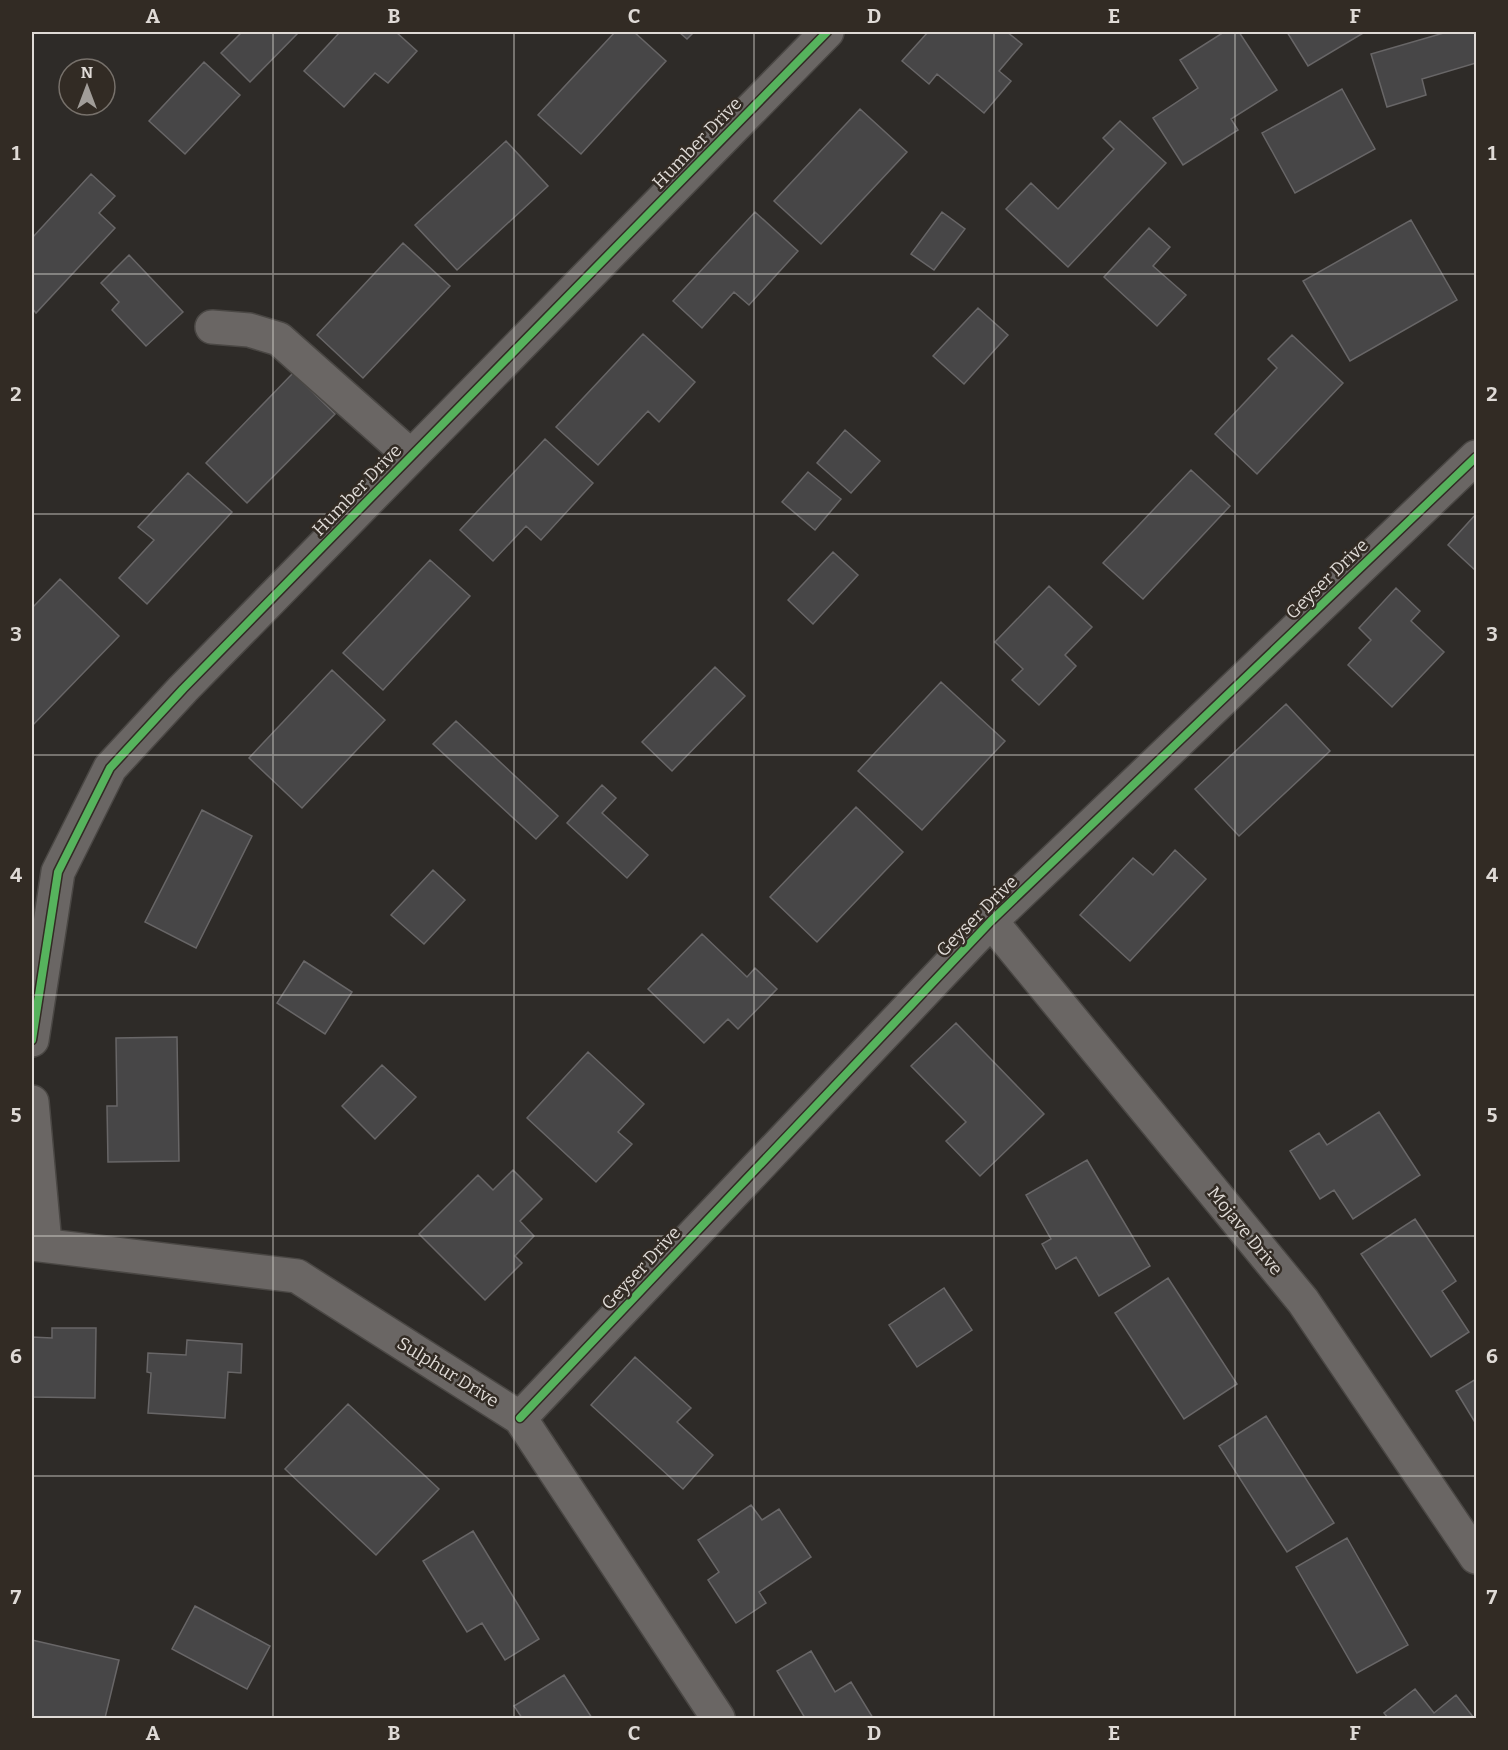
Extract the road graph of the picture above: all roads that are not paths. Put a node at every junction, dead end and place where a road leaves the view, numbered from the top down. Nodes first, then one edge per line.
1 (827, 32) edge
2 (212, 327) dead end
3 (411, 456) junction
4 (1476, 457) edge
5 (991, 921) junction
6 (32, 1040) edge
7 (32, 1102) edge
8 (38, 1244) edge
9 (520, 1418) junction
10 (1476, 1557) edge
11 (718, 1719) edge

1 - 3 street, Humber Drive
2 - 3 street
3 - 6 street, Humber Drive
4 - 5 street, Geyser Drive
5 - 9 street, Geyser Drive
5 - 10 street, Mojave Drive
7 - 8 street
8 - 9 street, Sulphur Drive
9 - 11 street, Sulphur Drive

